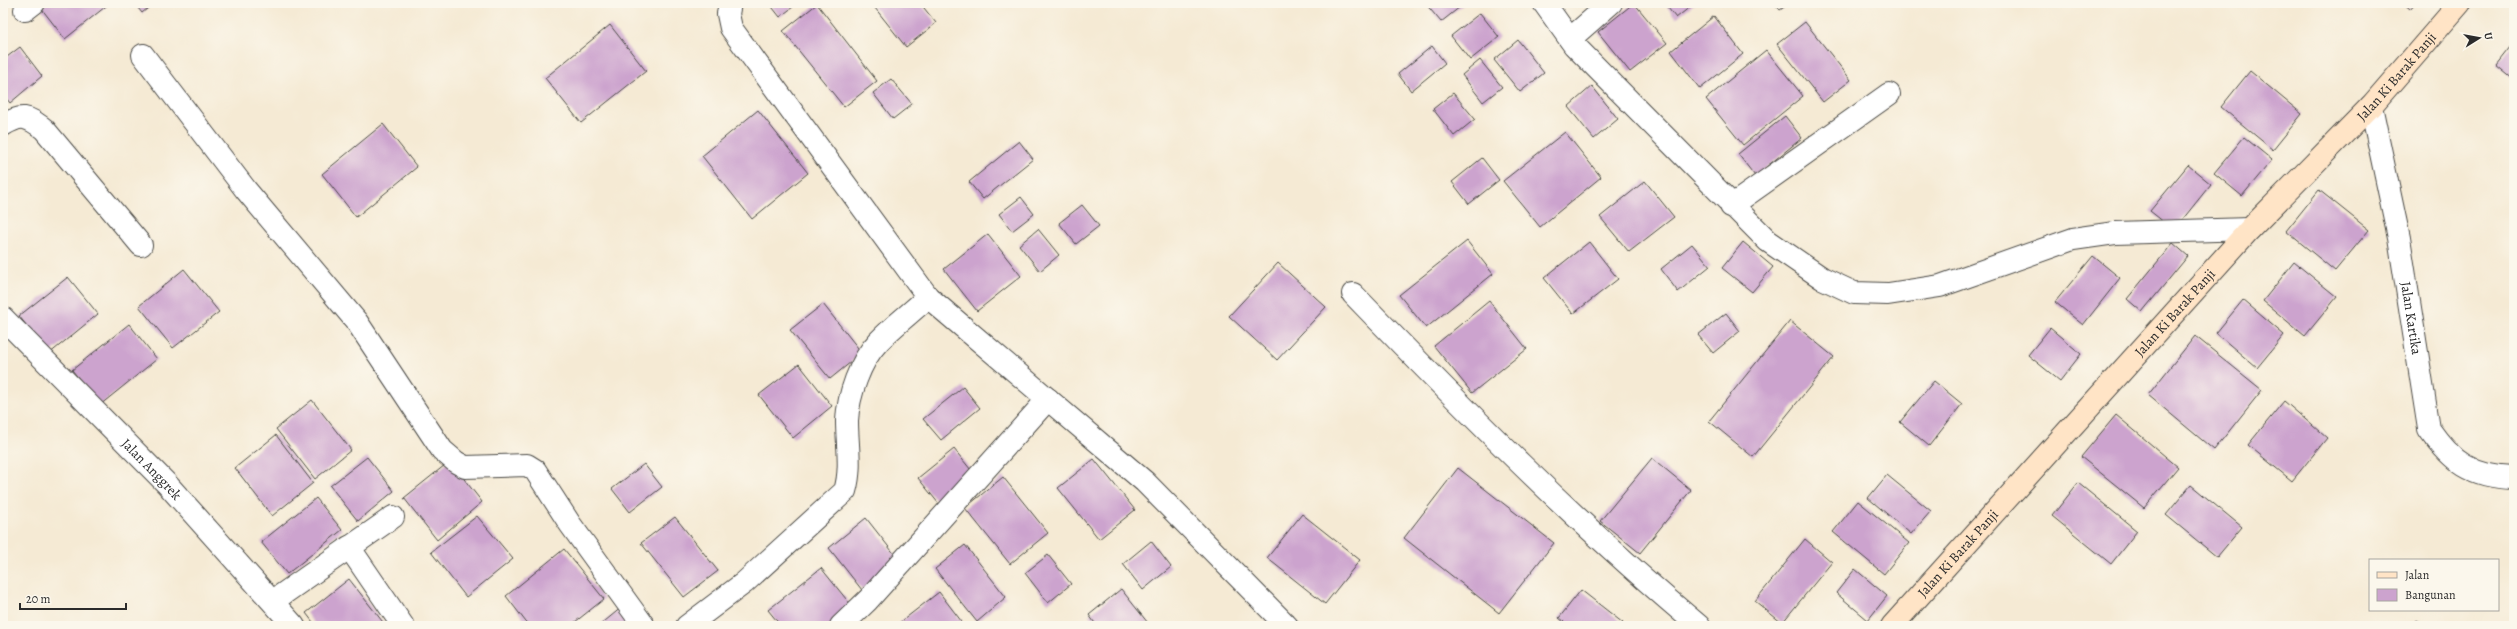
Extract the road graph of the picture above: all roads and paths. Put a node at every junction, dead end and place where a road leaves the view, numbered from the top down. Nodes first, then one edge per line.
1 (730, 3) edge
2 (1544, 3) edge
3 (1611, 3) edge
4 (2460, 3) edge
5 (1570, 39) junction
6 (143, 55) dead end
7 (1889, 94) dead end
8 (2371, 106) junction
9 (3, 125) edge
10 (1731, 206) junction
11 (2250, 229) junction
12 (141, 245) dead end
13 (1352, 294) dead end
14 (928, 297) junction
15 (3, 318) edge
16 (1048, 399) junction
17 (2514, 478) edge
18 (393, 517) dead end
19 (349, 547) junction
20 (273, 601) junction
21 (294, 626) edge
22 (403, 626) edge
23 (644, 626) edge
24 (688, 626) edge
25 (841, 626) edge
26 (1287, 626) edge
27 (1699, 626) edge
28 (1892, 626) edge

1 - 14 street
2 - 5 street
3 - 5 street
4 - 8 street, Jalan Ki Barak Panji
5 - 10 street
6 - 23 street
7 - 10 street
8 - 11 street, Jalan Ki Barak Panji
8 - 17 street, Jalan Kartika
9 - 12 street
10 - 11 street
11 - 28 street, Jalan Ki Barak Panji
13 - 27 street
14 - 16 street
14 - 24 street
15 - 20 street, Jalan Anggrek
16 - 25 street
16 - 26 street
18 - 19 street
19 - 20 street
19 - 22 street
20 - 21 street, Jalan Anggrek

